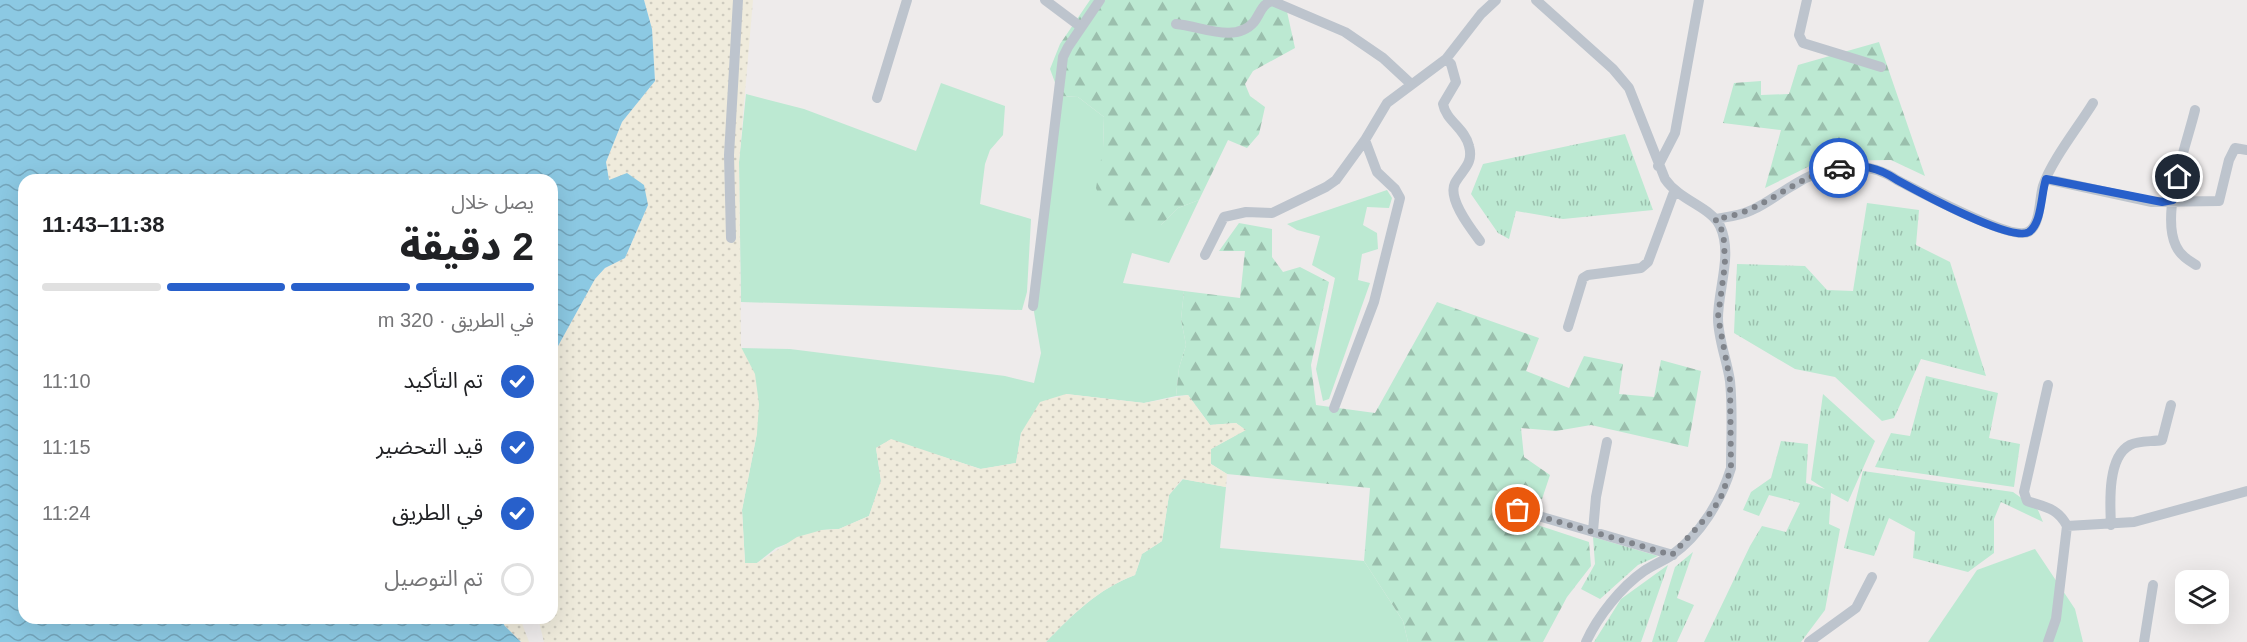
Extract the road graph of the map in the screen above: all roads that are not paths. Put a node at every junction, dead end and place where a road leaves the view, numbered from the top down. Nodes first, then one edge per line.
1 (738, 0) edge
2 (907, 0) edge
3 (1045, 0) edge
4 (1100, 0) edge
5 (1496, 0) edge
6 (1536, 0) edge
7 (1699, 0) edge
8 (1807, 0) edge
9 (1176, 24) dead end
10 (1081, 27) junction
11 (1446, 59) junction
12 (1881, 67) dead end
13 (1410, 83) junction
14 (877, 98) dead end
15 (2093, 103) dead end
16 (2195, 110) dead end
17 (1365, 141) junction
18 (2247, 150) edge
19 (1658, 166) junction
20 (2046, 179) junction
21 (1674, 192) junction
22 (2173, 200) junction
23 (1715, 219) junction
24 (730, 238) dead end
25 (1480, 241) dead end
26 (1205, 255) dead end
27 (2196, 265) dead end
28 (1033, 306) dead end
29 (1568, 327) dead end
30 (2048, 385) dead end
31 (2171, 405) dead end
32 (1334, 408) dead end
33 (1607, 442) dead end
34 (2247, 491) edge
35 (1518, 510) dead end
36 (2111, 525) junction
37 (2067, 526) junction
38 (1593, 531) junction
39 (1672, 555) junction
40 (1872, 577) dead end
41 (2153, 585) dead end
42 (1586, 642) edge
43 (1809, 642) edge
44 (2048, 642) edge
45 (2144, 642) edge

1 - 24 street
2 - 14 street
3 - 10 street
4 - 10 street
5 - 11 street
6 - 19 street
7 - 19 street
8 - 12 street
9 - 13 street
10 - 28 street
11 - 13 street
11 - 25 street
13 - 17 street
15 - 20 street
16 - 22 street
17 - 26 street
17 - 32 street
18 - 22 street
19 - 21 street
20 - 22 street
20 - 23 street
21 - 23 street
21 - 29 street
22 - 27 street
23 - 39 street
30 - 37 street
31 - 36 street
33 - 38 street
34 - 36 street
35 - 38 street
36 - 37 street
37 - 44 street
38 - 39 street
39 - 42 street
40 - 43 street
41 - 45 street

